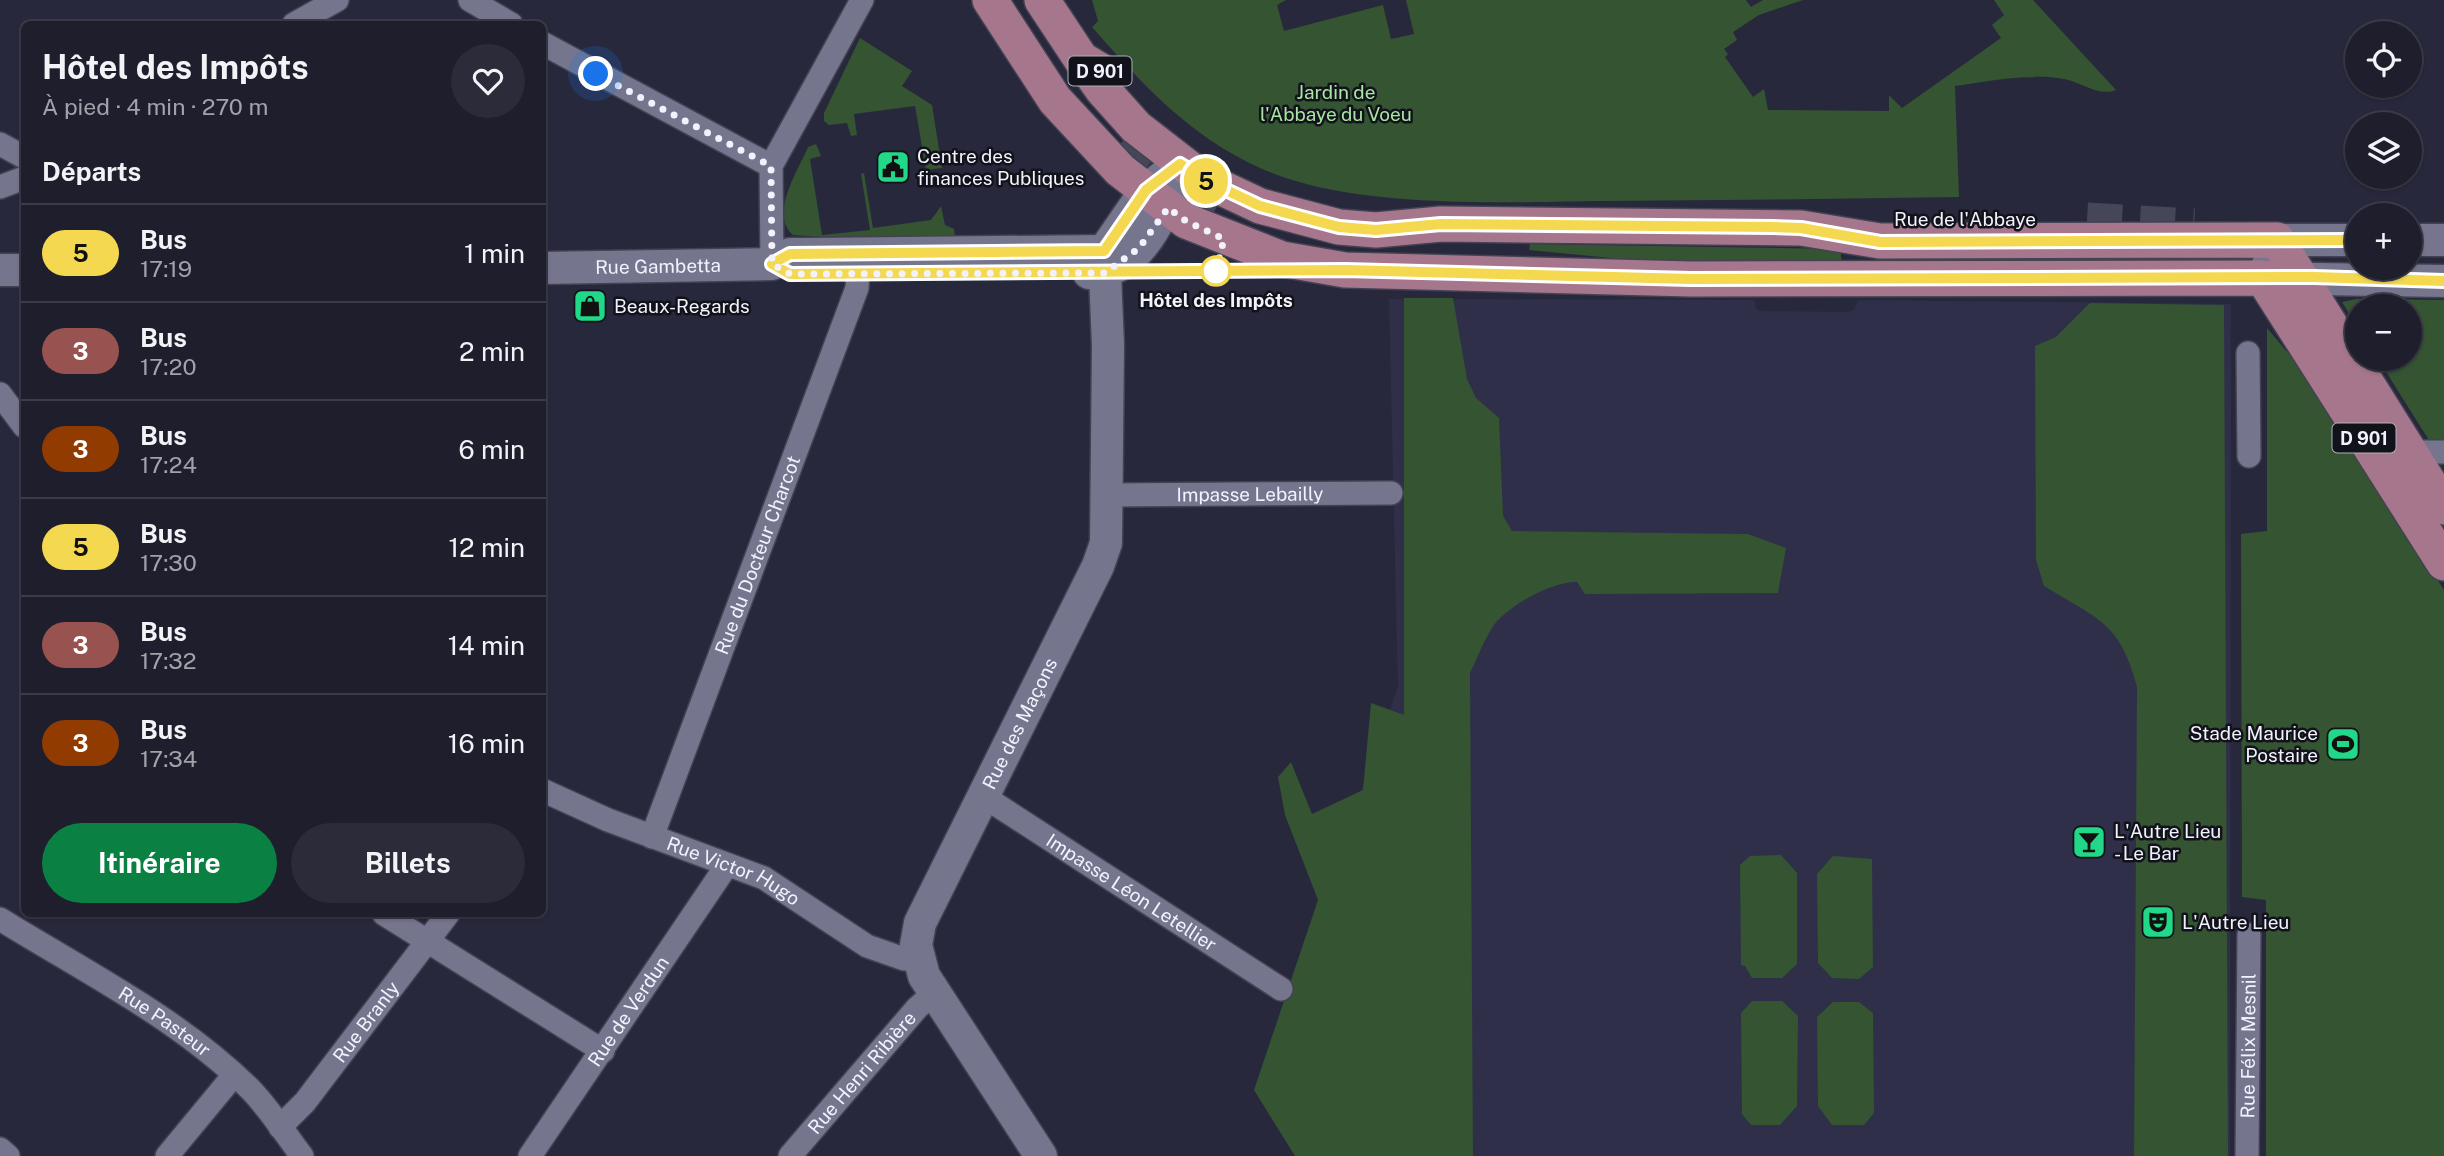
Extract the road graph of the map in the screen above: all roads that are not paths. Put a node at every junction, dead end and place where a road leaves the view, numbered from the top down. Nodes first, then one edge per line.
1 (337, 0) edge
2 (470, 0) edge
3 (862, 0) edge
4 (1011, 2) edge
5 (299, 21) edge
6 (506, 21) edge
7 (546, 45) edge
8 (1081, 59) junction
9 (1122, 142) tunnel mouth
10 (0, 144) edge
11 (21, 155) edge
12 (1180, 164) junction
13 (771, 166) junction
14 (21, 179) edge
15 (0, 187) edge
16 (1157, 199) junction
17 (1215, 210) tunnel mouth
18 (2087, 220) tunnel mouth
19 (1441, 224) junction
20 (1801, 228) junction
21 (2277, 240) junction
22 (2345, 240) edge
23 (2422, 240) edge
24 (2444, 240) edge
25 (1104, 262) junction
26 (772, 264) junction
27 (546, 268) edge
28 (0, 270) edge
29 (21, 270) edge
30 (858, 272) junction
31 (2263, 278) junction
32 (2299, 278) junction
33 (1691, 279) junction
34 (2444, 281) edge
35 (2308, 323) dead end
36 (2248, 353) dead end
37 (0, 394) edge
38 (21, 421) edge
39 (2428, 454) edge
40 (2249, 457) dead end
41 (1391, 493) dead end
42 (1108, 495) junction
43 (2444, 507) edge
44 (2444, 533) edge
45 (2444, 563) edge
46 (546, 792) edge
47 (983, 796) junction
48 (652, 836) junction
49 (727, 865) junction
50 (389, 917) edge
51 (446, 917) edge
52 (0, 919) edge
53 (2249, 935) dead end
54 (428, 940) junction
55 (918, 959) junction
56 (1281, 989) dead end
57 (935, 992) junction
58 (604, 1051) junction
59 (234, 1075) junction
60 (280, 1126) junction
61 (0, 1149) edge
62 (8, 1156) edge
63 (167, 1156) edge
64 (303, 1156) edge
65 (530, 1156) edge
66 (790, 1156) edge
67 (1041, 1156) edge
68 (2247, 1156) edge

1 - 5 street
2 - 6 street
3 - 13 street
4 - 8 main road, D 901
4 - 9 main road, D 901
4 - 16 main road, D 901
7 - 13 street
8 - 12 main road, Rue de l'Abbaye / D 901
8 - 19 main road, Rue de l'Abbaye / D 901
10 - 11 street
12 - 16 main road
12 - 19 main road, Rue de l'Abbaye / D 901
13 - 26 street
14 - 15 street
16 - 25 main road
16 - 33 main road, D 901
17 - 33 main road, D 901
18 - 20 main road, Rue de l'Abbaye / D 901
19 - 20 main road, Rue de l'Abbaye / D 901
20 - 21 main road, Rue de l'Abbaye / D 901
21 - 22 main road, Rue de l'Abbaye
21 - 31 main road
21 - 32 main road, D 901
23 - 24 main road
25 - 26 main road
25 - 30 main road
25 - 42 main road, Rue des Maçons
26 - 27 main road, Rue Gambetta
26 - 30 main road
28 - 29 main road
30 - 48 street, Rue du Docteur Charcot
31 - 32 main road
31 - 33 main road, D 901
31 - 45 main road, D 901
32 - 34 main road
32 - 39 main road, D 901
35 - 44 main road, D 901
36 - 40 street
37 - 38 street
39 - 43 main road, D 901
41 - 42 street, Impasse Lebailly
42 - 47 main road, Rue des Maçons
46 - 48 street, Rue Victor Hugo
47 - 55 main road, Rue des Maçons
47 - 56 street, Impasse Léon Letellier
48 - 49 street, Rue Victor Hugo
49 - 55 street, Rue Victor Hugo
49 - 58 street, Rue de Verdun
50 - 54 street
51 - 54 street, Rue Branly
52 - 59 street, Rue Pasteur
53 - 68 street, Rue Félix Mesnil
54 - 58 street
54 - 60 street, Rue Branly
55 - 57 main road
57 - 66 street, Rue Henri Ribière
57 - 67 main road
58 - 65 street, Rue de Verdun
59 - 60 street, Rue Pasteur
59 - 63 street
60 - 64 street, Rue Pasteur
61 - 62 street

